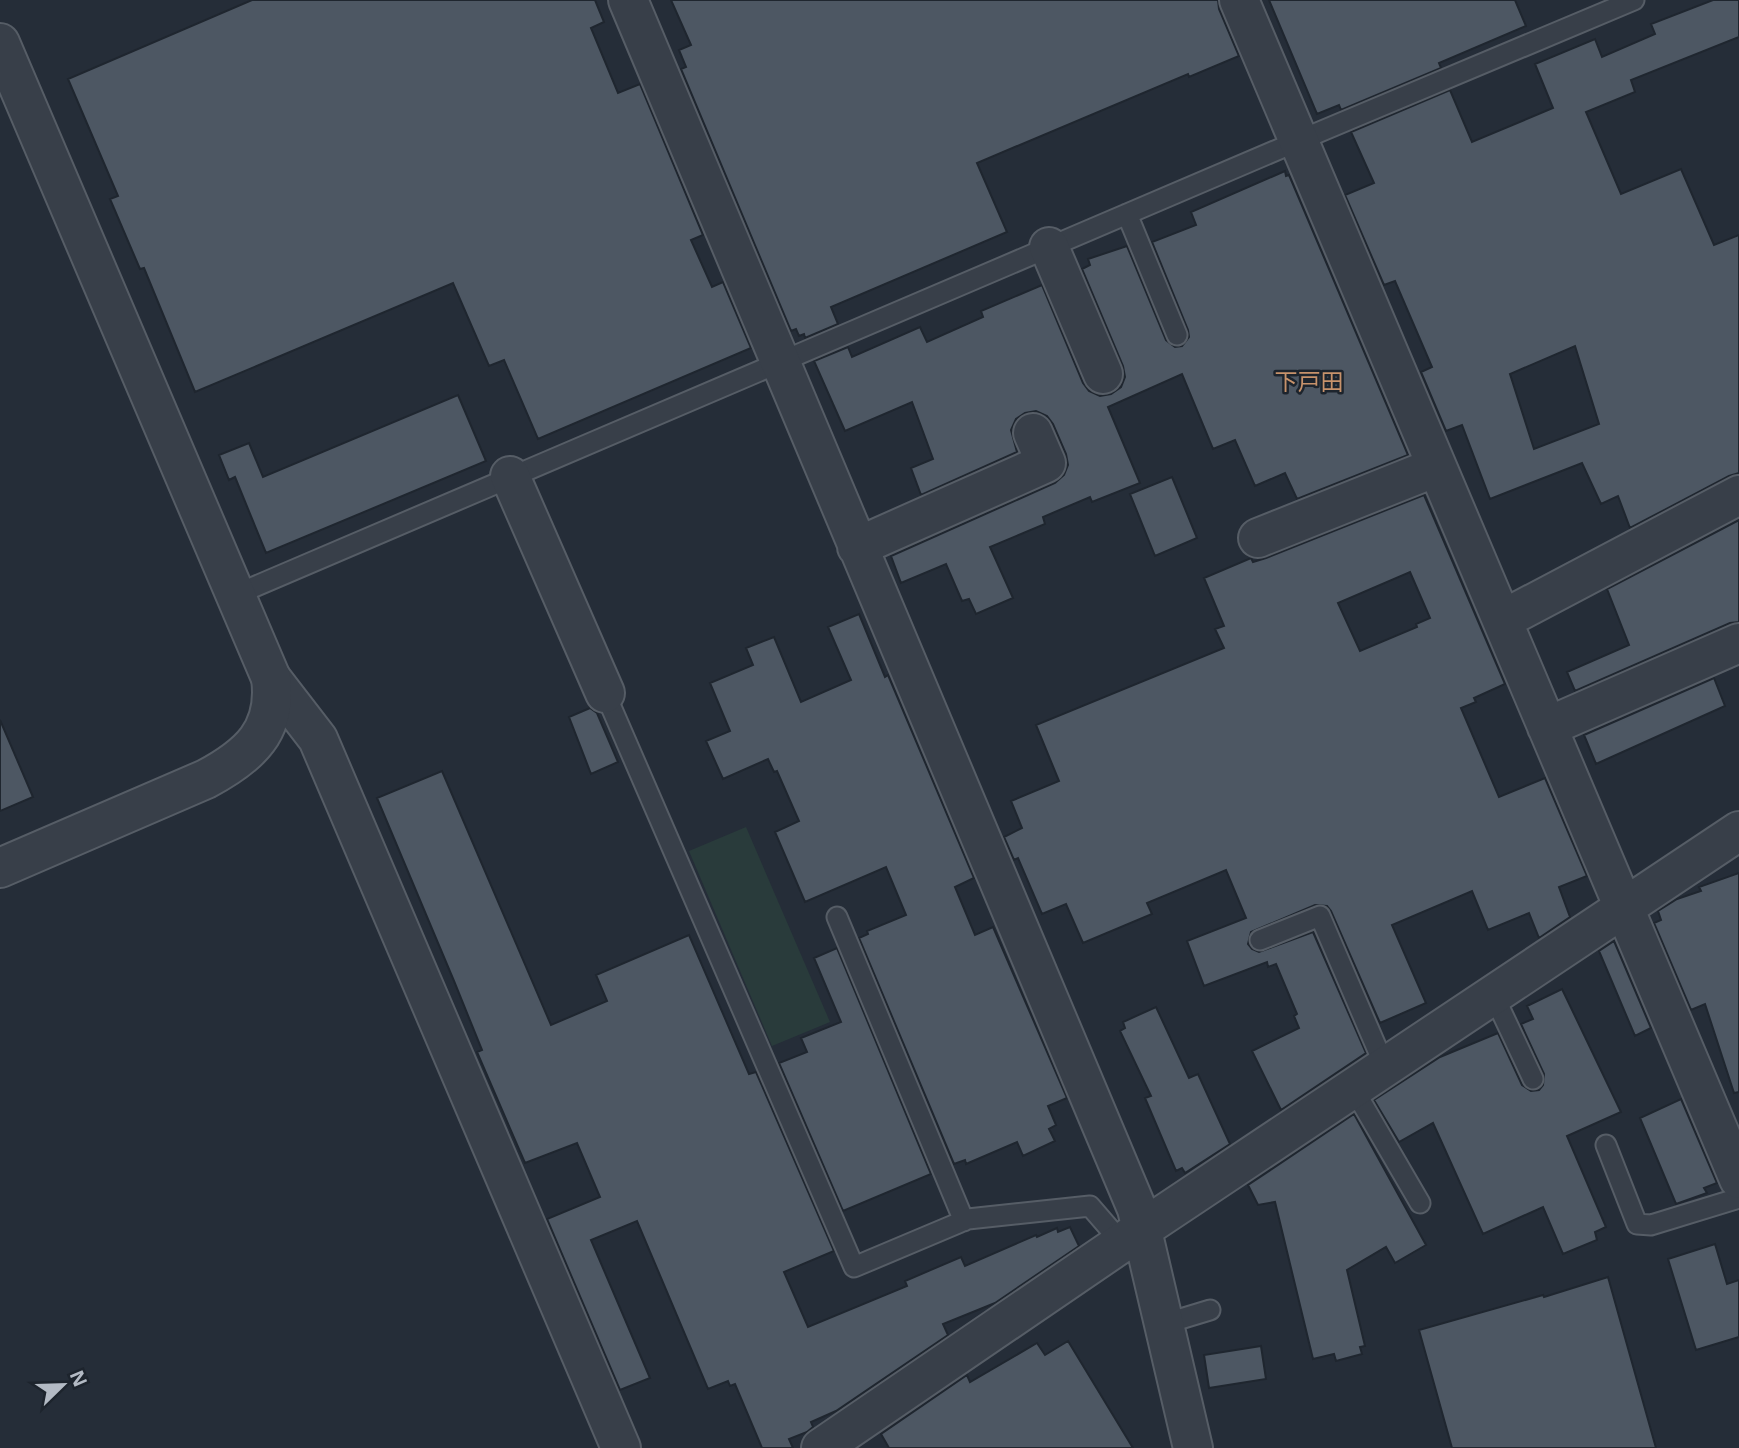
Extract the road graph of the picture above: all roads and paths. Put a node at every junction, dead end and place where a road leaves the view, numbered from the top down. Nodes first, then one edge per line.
1 (628, 0) edge
2 (1239, 0) edge
3 (1634, 0) edge
4 (0, 44) edge
5 (1298, 141) junction
6 (1128, 214) junction
7 (1049, 247) junction
8 (1177, 335) dead end
9 (780, 362) junction
10 (1103, 374) dead end
11 (1046, 463) dead end
12 (1436, 467) junction
13 (510, 476) junction
14 (1739, 495) edge
15 (1273, 521) dead end
16 (858, 547) junction
17 (235, 595) junction
18 (1502, 620) junction
19 (1726, 659) edge
20 (271, 678) junction
21 (605, 693) joint
22 (1547, 727) junction
23 (1739, 831) edge
24 (0, 868) edge
25 (1623, 908) junction
26 (837, 917) dead end
27 (1260, 940) dead end
28 (1493, 994) junction
29 (1385, 1067) junction
30 (1533, 1079) dead end
31 (1353, 1088) junction
32 (1606, 1145) dead end
33 (1739, 1179) edge
34 (1739, 1198) edge
35 (1420, 1203) dead end
36 (964, 1221) junction
37 (1132, 1236) junction
38 (1209, 1310) dead end
39 (1164, 1324) junction
40 (621, 1448) edge
41 (821, 1448) edge
42 (1193, 1448) edge

1 - 9 street
2 - 5 street
3 - 5 lane
4 - 17 street
5 - 6 lane
5 - 12 street
6 - 7 lane
6 - 8 lane
7 - 9 lane
7 - 10 street
9 - 13 lane
9 - 16 street
11 - 16 street
12 - 15 street
12 - 18 street
13 - 17 lane
13 - 21 street
14 - 18 street
16 - 37 street
17 - 20 street
18 - 22 street
19 - 22 street
20 - 24 street
20 - 40 street
21 - 36 lane
22 - 25 street
23 - 25 street
25 - 28 street
25 - 33 street
26 - 36 lane
27 - 29 lane
28 - 29 street
28 - 30 lane
29 - 31 street
31 - 35 lane
31 - 37 street
32 - 34 lane
36 - 37 lane
37 - 39 street
37 - 41 street
38 - 39 lane
39 - 42 street

